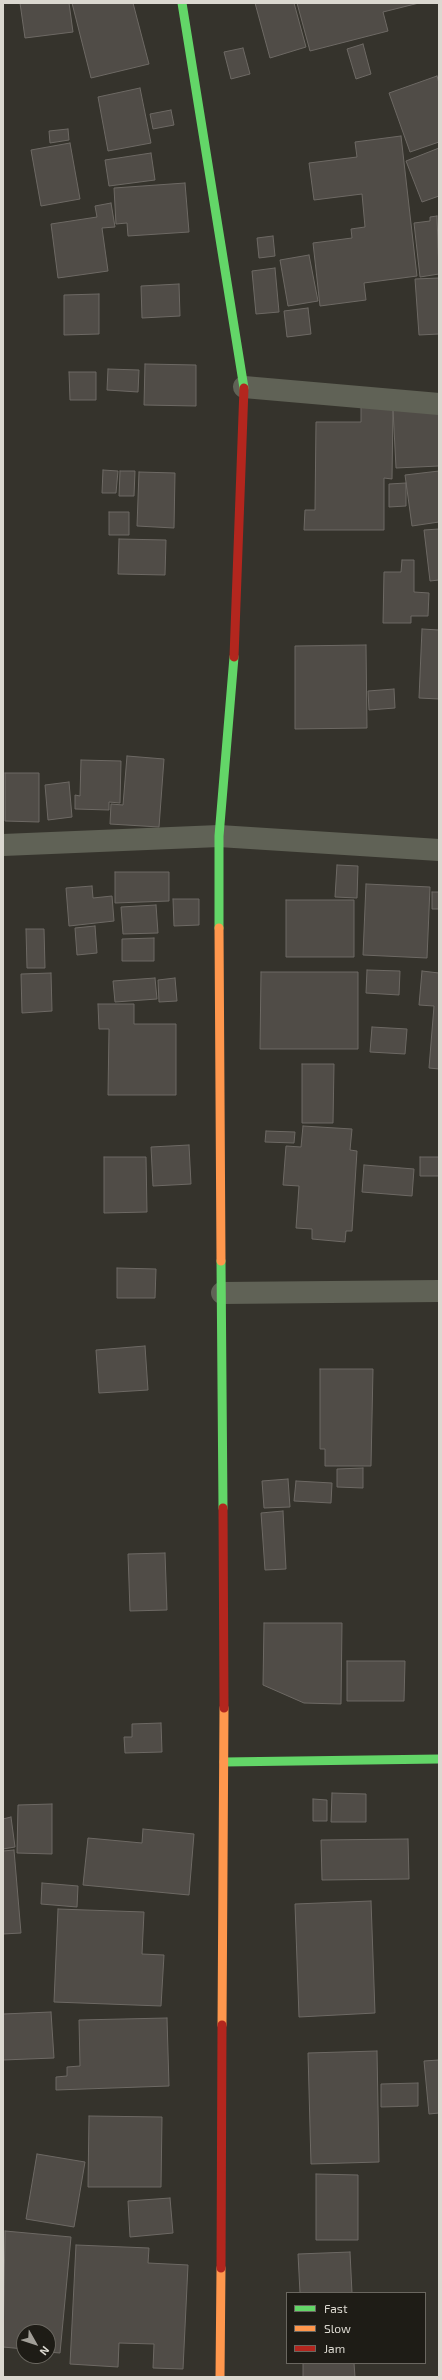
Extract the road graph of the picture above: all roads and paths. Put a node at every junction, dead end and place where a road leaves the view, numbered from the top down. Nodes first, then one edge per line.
1 (182, 3) edge
2 (244, 387) junction
3 (439, 404) edge
4 (219, 836) junction
5 (3, 845) edge
6 (439, 850) edge
7 (439, 1291) edge
8 (222, 1293) junction
9 (439, 1759) edge
10 (224, 1762) junction
11 (220, 2377) edge

1 - 2 main road
2 - 3 street
2 - 4 main road
4 - 5 street
4 - 6 street
4 - 8 main road
7 - 8 street
8 - 10 main road
9 - 10 main road
10 - 11 main road

